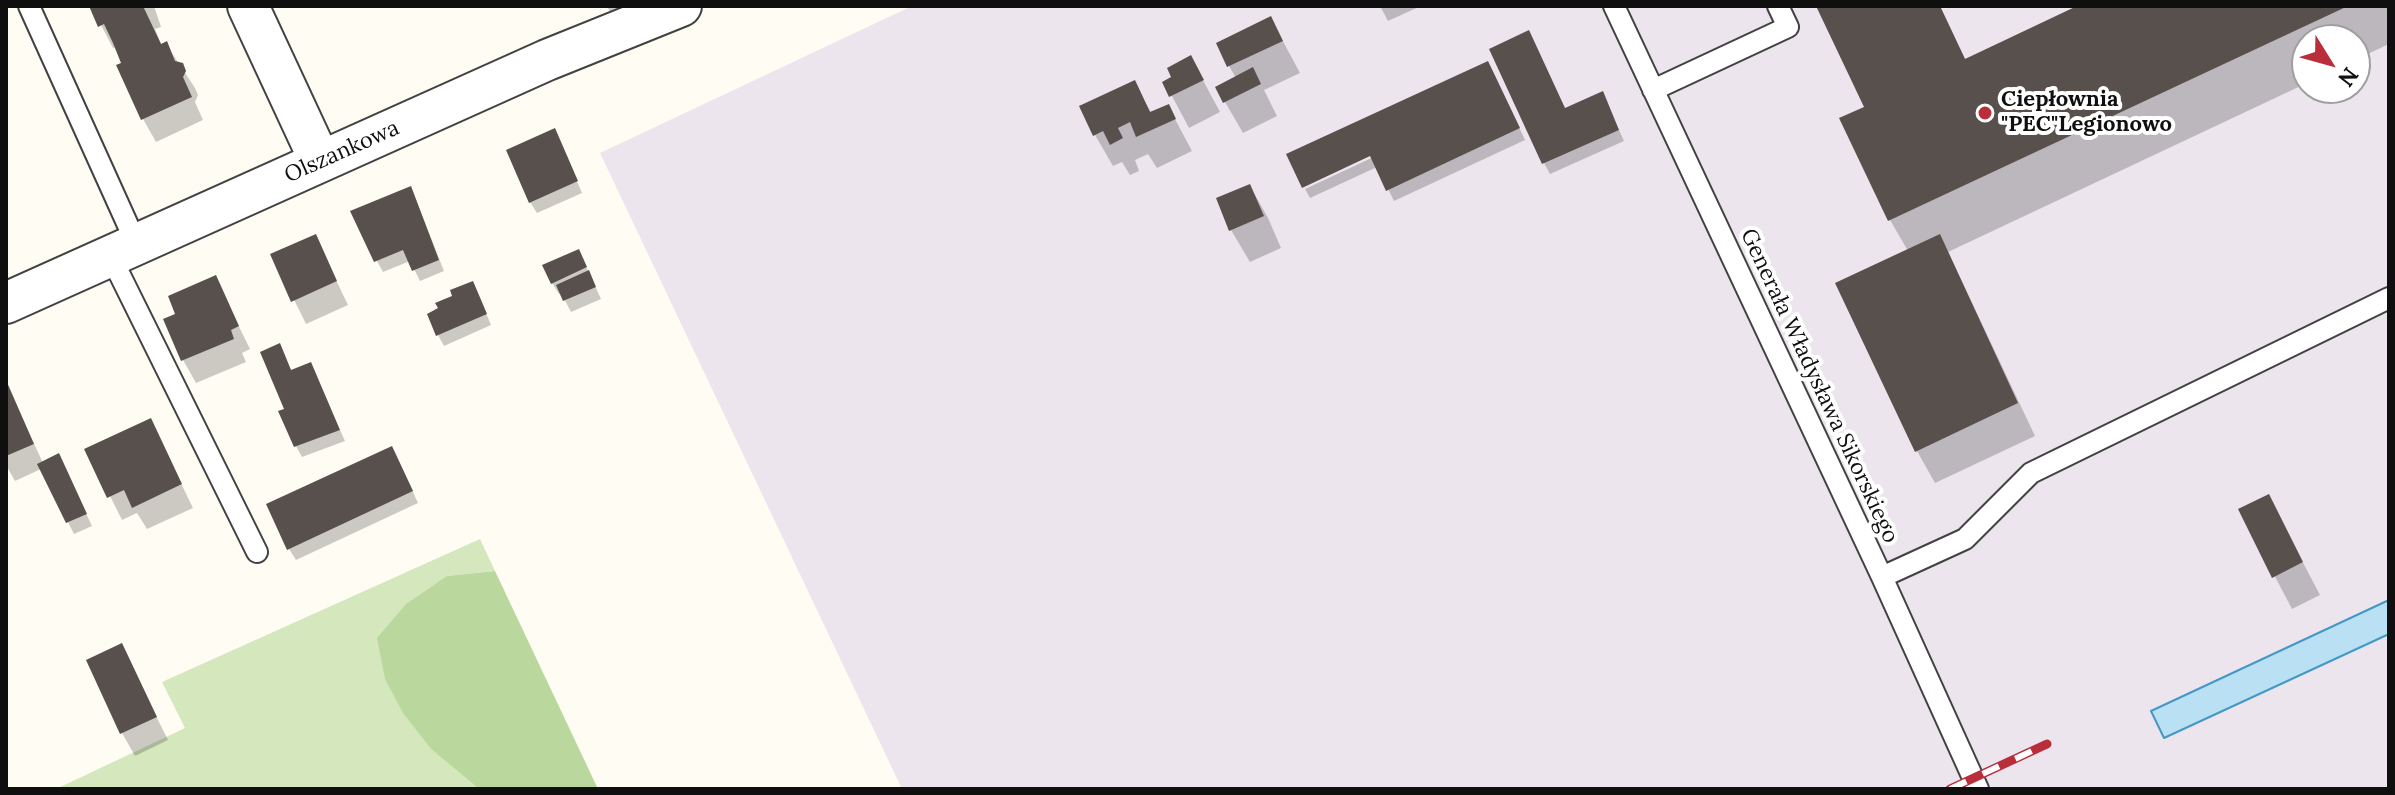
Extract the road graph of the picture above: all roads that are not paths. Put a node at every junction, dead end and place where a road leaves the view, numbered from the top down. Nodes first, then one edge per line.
1 (29, 6) edge
2 (248, 6) edge
3 (681, 6) edge
4 (1614, 6) edge
5 (1778, 6) edge
6 (1653, 90) junction
7 (320, 161) junction
8 (123, 249) junction
9 (2389, 298) edge
10 (6, 303) edge
11 (257, 552) dead end
12 (1882, 577) junction
13 (1978, 789) edge

1 - 8 lane
2 - 7 street
3 - 7 street, Olszankowa
4 - 6 lane, Generała Władysława Sikorskiego
5 - 6 lane
6 - 12 lane, Generała Władysława Sikorskiego
7 - 8 street, Olszankowa
8 - 10 street, Olszankowa
8 - 11 lane
9 - 12 lane
12 - 13 lane, Generała Władysława Sikorskiego

